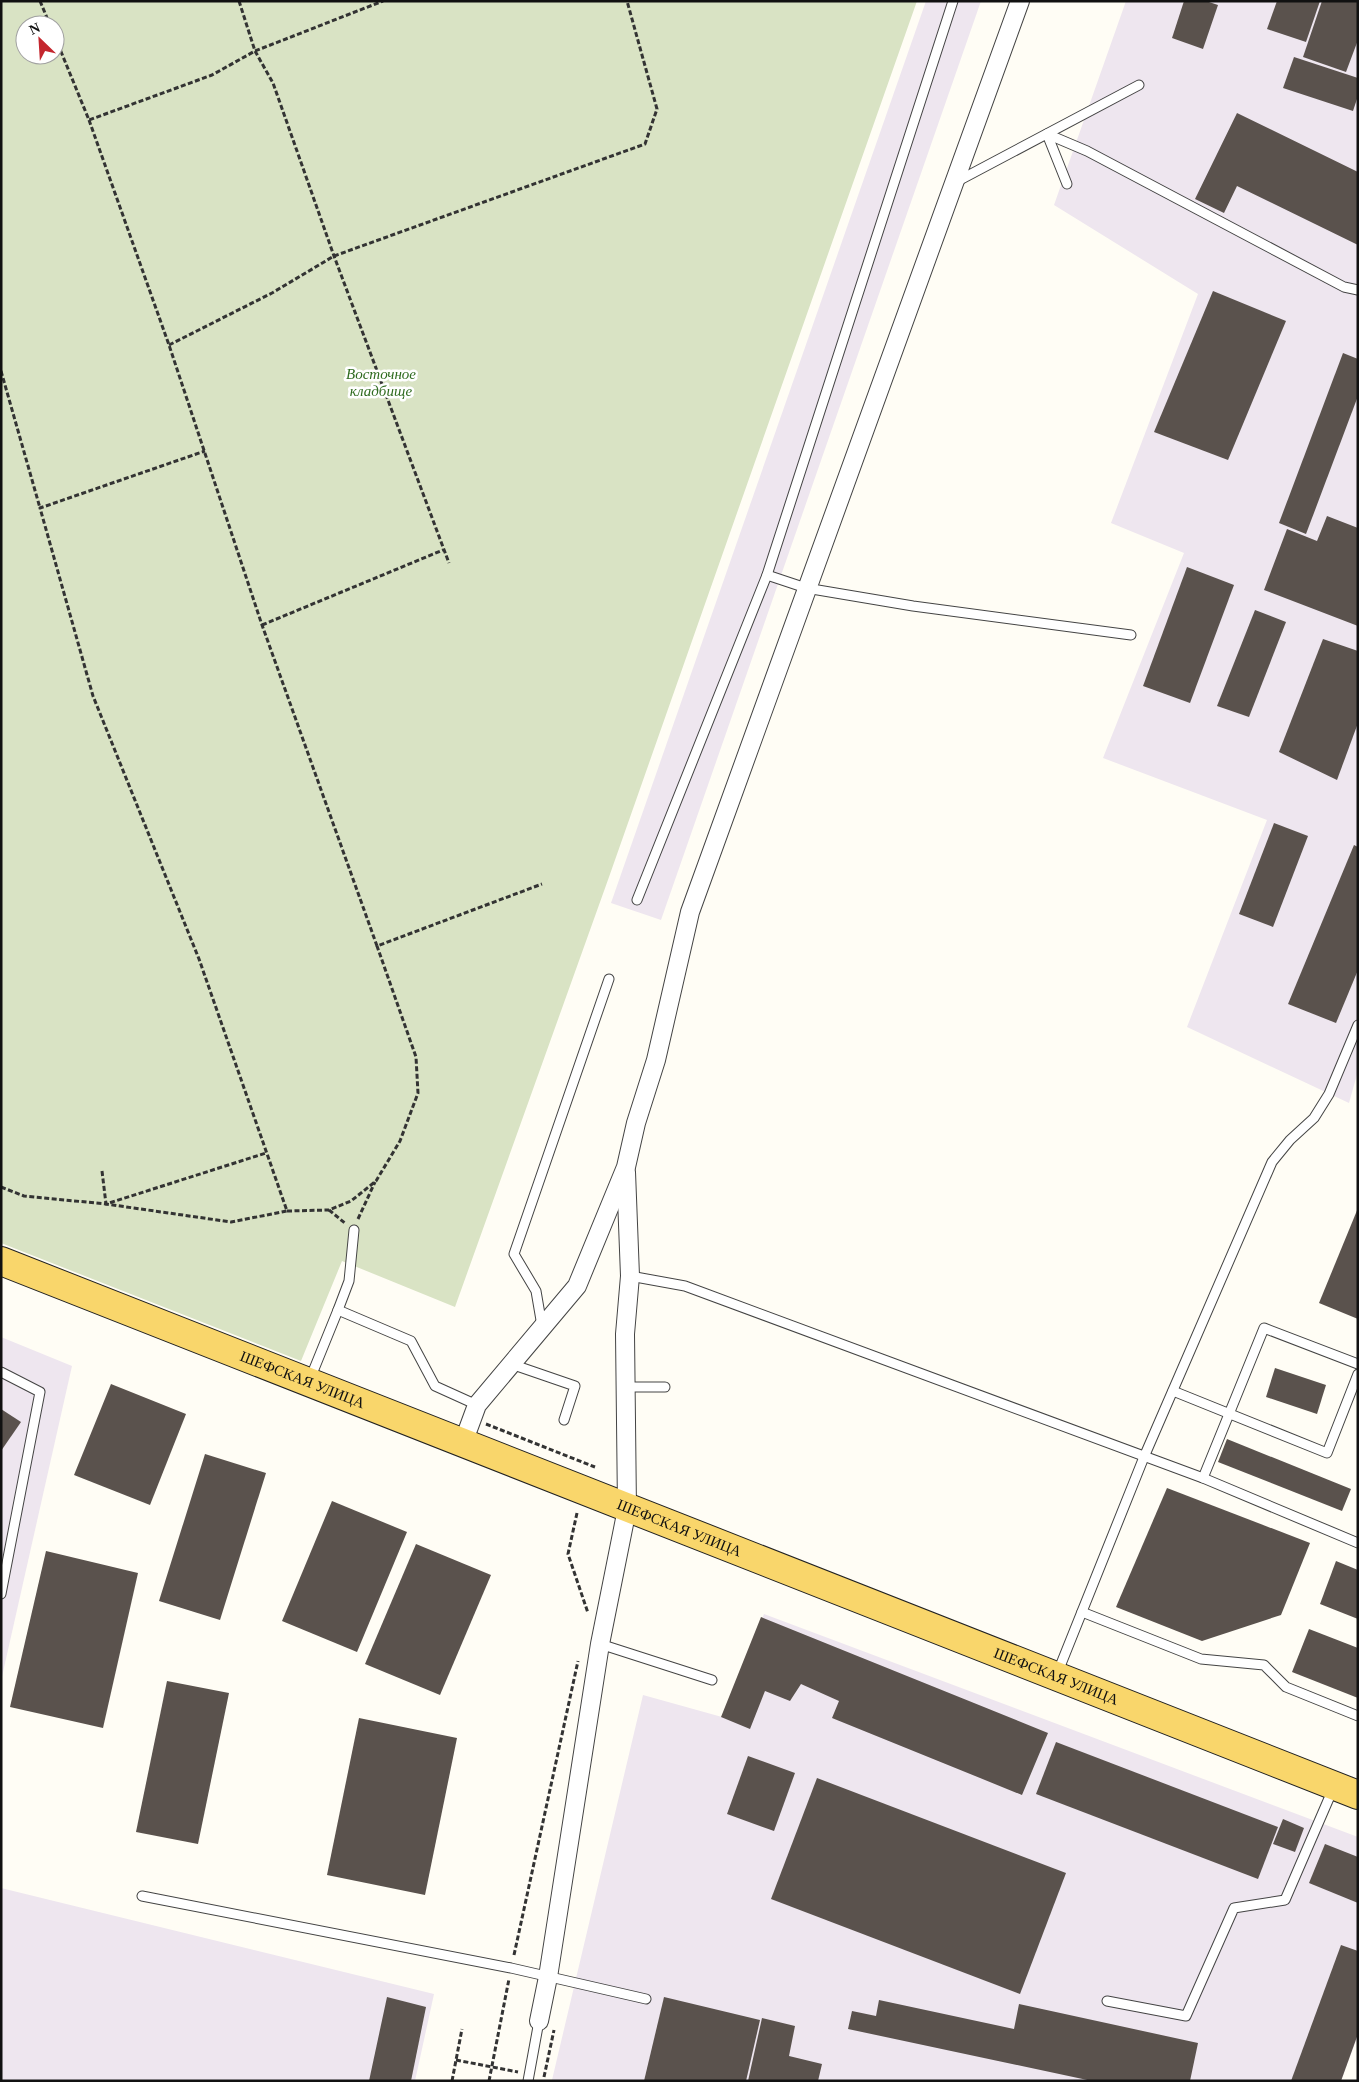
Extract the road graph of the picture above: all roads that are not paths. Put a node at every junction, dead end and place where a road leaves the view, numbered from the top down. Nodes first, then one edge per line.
1 (953, 1) edge
2 (1020, 1) edge
3 (1139, 85) dead end
4 (1047, 134) junction
5 (955, 182) junction
6 (1067, 184) dead end
7 (1358, 290) edge
8 (767, 575) junction
9 (806, 588) junction
10 (1131, 635) dead end
11 (638, 900) dead end
12 (609, 979) dead end
13 (1358, 1025) edge
14 (626, 1167) junction
15 (354, 1230) road end
16 (1, 1261) edge
17 (630, 1276) junction
18 (338, 1310) junction
19 (542, 1326) junction
20 (510, 1364) junction
21 (1358, 1364) edge
22 (1, 1372) edge
23 (1358, 1374) edge
24 (309, 1382) junction
25 (625, 1387) junction
26 (665, 1387) dead end
27 (1173, 1391) junction
28 (1228, 1413) junction
29 (564, 1420) dead end
30 (471, 1422) junction
31 (1144, 1457) junction
32 (1204, 1478) junction
33 (627, 1509) junction
34 (1358, 1543) edge
35 (1, 1594) edge
36 (1082, 1612) junction
37 (600, 1644) junction
38 (1060, 1665) junction
39 (712, 1680) dead end
40 (1358, 1716) edge
41 (1346, 1791) edge
42 (142, 1896) dead end
43 (548, 1977) junction
44 (646, 1999) dead end
45 (1107, 2001) dead end
46 (539, 2021) joint
47 (529, 2078) edge

1 - 8 lane
2 - 5 street
3 - 4 lane
4 - 5 lane
4 - 6 lane
4 - 7 lane
5 - 9 street
8 - 9 lane
8 - 11 lane
9 - 10 lane
9 - 14 street
12 - 19 lane
13 - 27 lane
14 - 17 street
14 - 19 street
15 - 18 lane
16 - 24 main road, ШЕФСКАЯ УЛИЦА
17 - 25 street
17 - 31 lane
18 - 24 lane
18 - 30 lane
19 - 20 street
20 - 29 lane
20 - 30 street
21 - 28 lane
22 - 35 lane
23 - 28 lane
24 - 30 main road, ШЕФСКАЯ УЛИЦА
25 - 26 lane
25 - 33 street
27 - 28 lane
27 - 31 lane
28 - 32 lane
30 - 33 main road, ШЕФСКАЯ УЛИЦА
31 - 32 lane
31 - 36 lane
32 - 34 lane
33 - 37 street
33 - 38 main road, ШЕФСКАЯ УЛИЦА
36 - 38 lane
36 - 40 lane
37 - 39 lane
37 - 43 street
38 - 41 main road, ШЕФСКАЯ УЛИЦА
41 - 45 lane
42 - 43 lane
43 - 44 lane
43 - 46 street
46 - 47 lane

